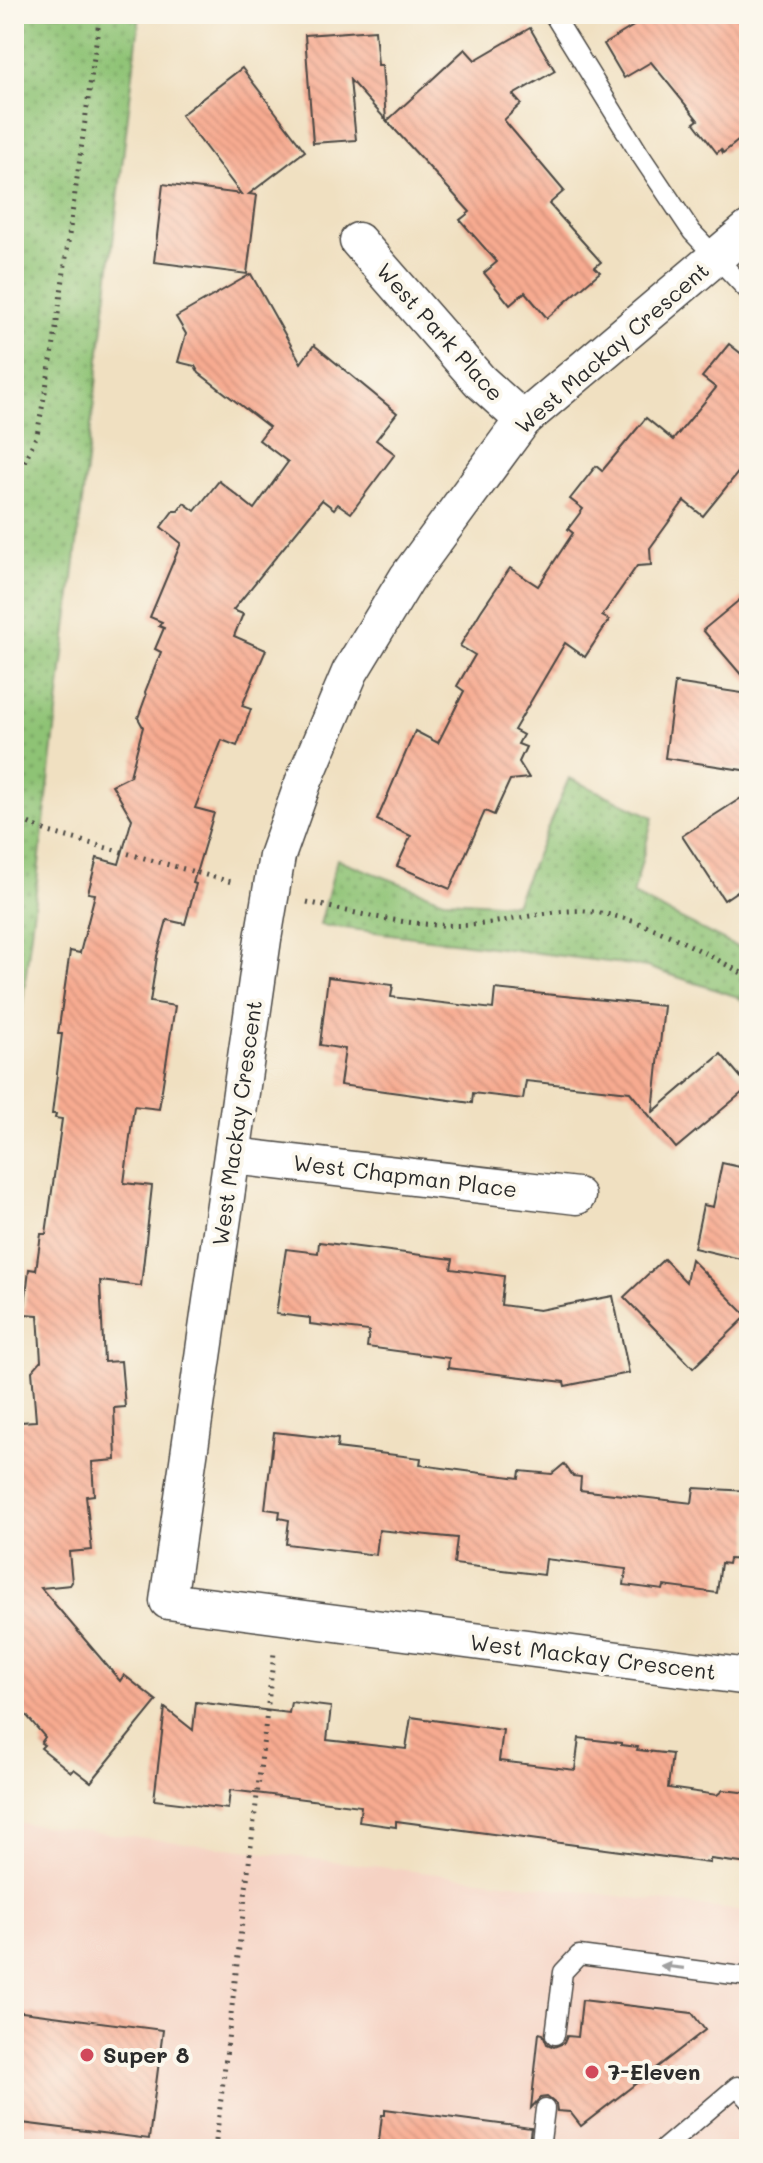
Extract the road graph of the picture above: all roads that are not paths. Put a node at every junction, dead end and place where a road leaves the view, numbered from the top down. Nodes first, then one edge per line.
1 (553, 14) edge
2 (749, 229) edge
3 (358, 241) dead end
4 (715, 257) junction
5 (749, 292) edge
6 (523, 420) junction
7 (233, 1156) junction
8 (577, 1196) dead end
9 (749, 1677) edge
10 (749, 1977) edge
11 (555, 2035) dead end
12 (749, 2100) edge
13 (545, 2109) dead end
14 (694, 2123) junction
15 (706, 2139) dead end
16 (540, 2149) edge
17 (663, 2149) edge

1 - 4 lane
2 - 4 street, West Mackay Crescent
3 - 6 street, West Park Place
4 - 5 lane
4 - 6 street, West Mackay Crescent
6 - 7 street, West Mackay Crescent
7 - 8 street, West Chapman Place
7 - 9 street, West Mackay Crescent
10 -> 11 lane
12 - 14 lane
13 - 16 lane
14 - 15 lane
14 - 17 lane

